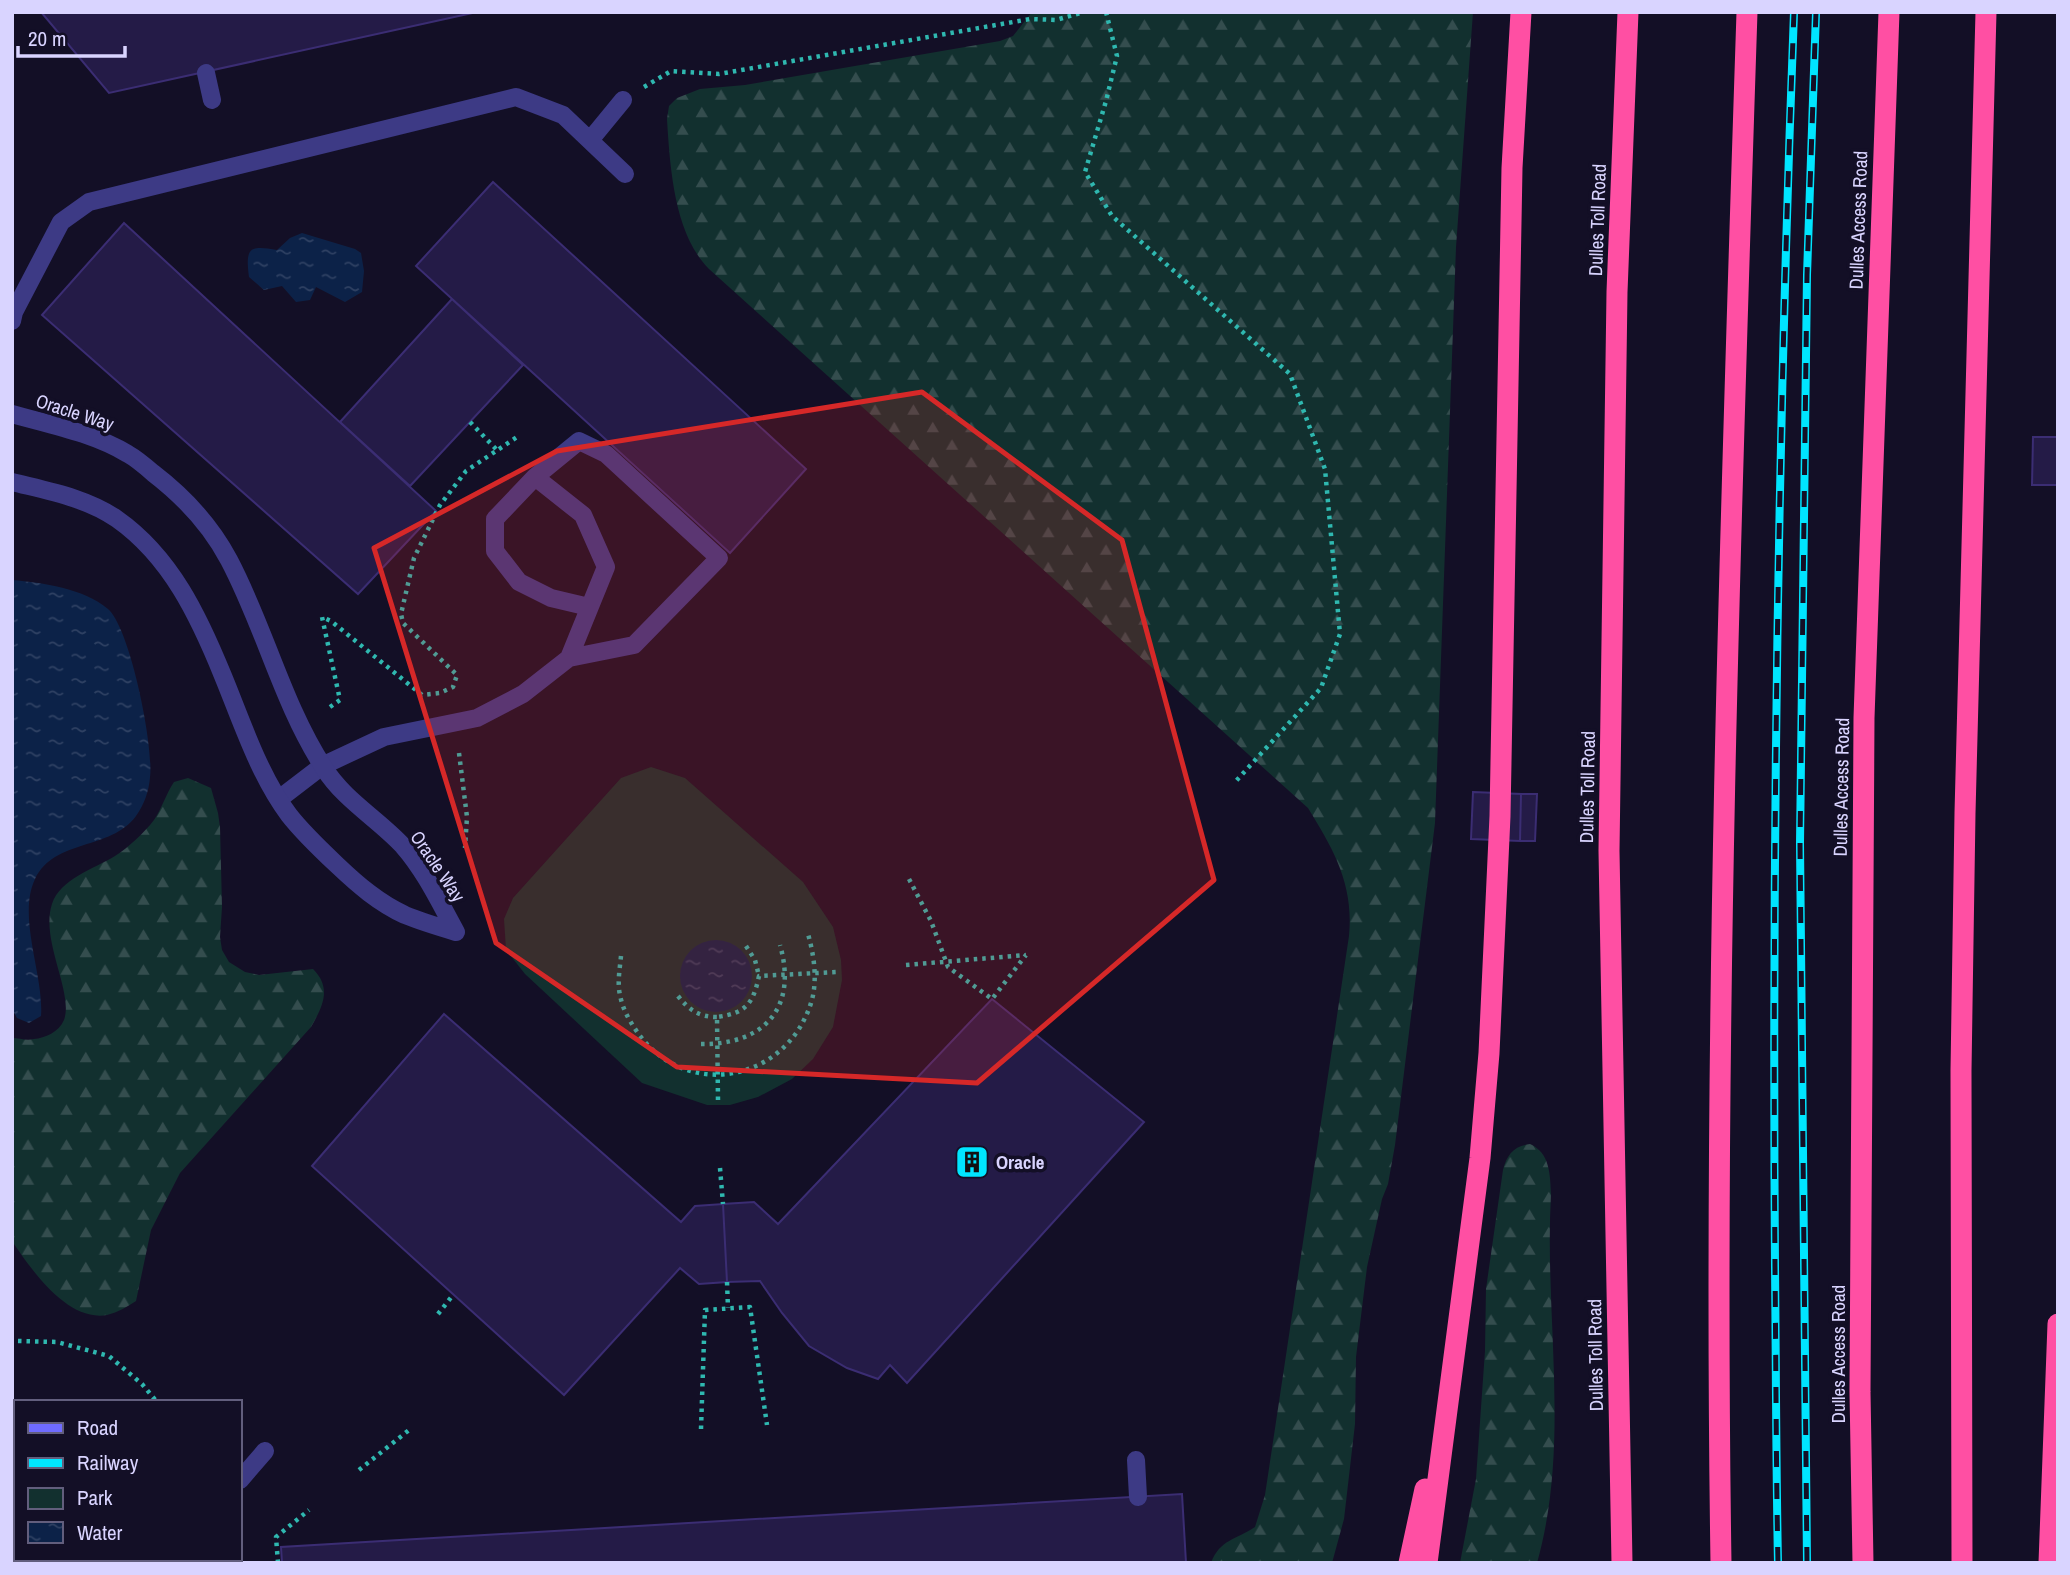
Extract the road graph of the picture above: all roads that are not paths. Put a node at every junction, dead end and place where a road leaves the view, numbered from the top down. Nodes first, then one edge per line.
1 (1521, 12) edge
2 (1628, 12) edge
3 (1747, 12) edge
4 (1889, 12) edge
5 (1986, 12) edge
6 (206, 73) dead end
7 (212, 100) dead end
8 (623, 100) road end
9 (591, 139) junction
10 (625, 174) dead end
11 (12, 321) edge
12 (12, 414) edge
13 (535, 477) junction
14 (12, 482) edge
15 (589, 607) junction
16 (569, 658) junction
17 (322, 766) junction
18 (279, 799) junction
19 (2058, 1324) edge
20 (1449, 1382) junction
21 (265, 1451) dead end
22 (1136, 1460) dead end
23 (242, 1478) edge
24 (1138, 1497) dead end
25 (1409, 1563) edge
26 (1427, 1563) edge
27 (1622, 1563) edge
28 (1721, 1563) edge
29 (1863, 1563) edge
30 (1962, 1563) edge
31 (2049, 1563) edge

1 - 20 highway
2 - 27 highway, Dulles Toll Road
3 - 28 highway
4 - 29 highway, Dulles Access Road
5 - 30 highway
6 - 7 street
8 - 9 street
9 - 10 street
9 - 11 street
12 - 17 street, Oracle Way
13 - 15 street
13 - 15 street
13 - 16 street
14 - 18 street, Oracle Way
15 - 16 street
16 - 17 street
17 - 18 street
17 - 18 street, Oracle Way
19 - 31 highway
20 - 25 highway
20 - 26 highway
21 - 23 street
22 - 24 street

